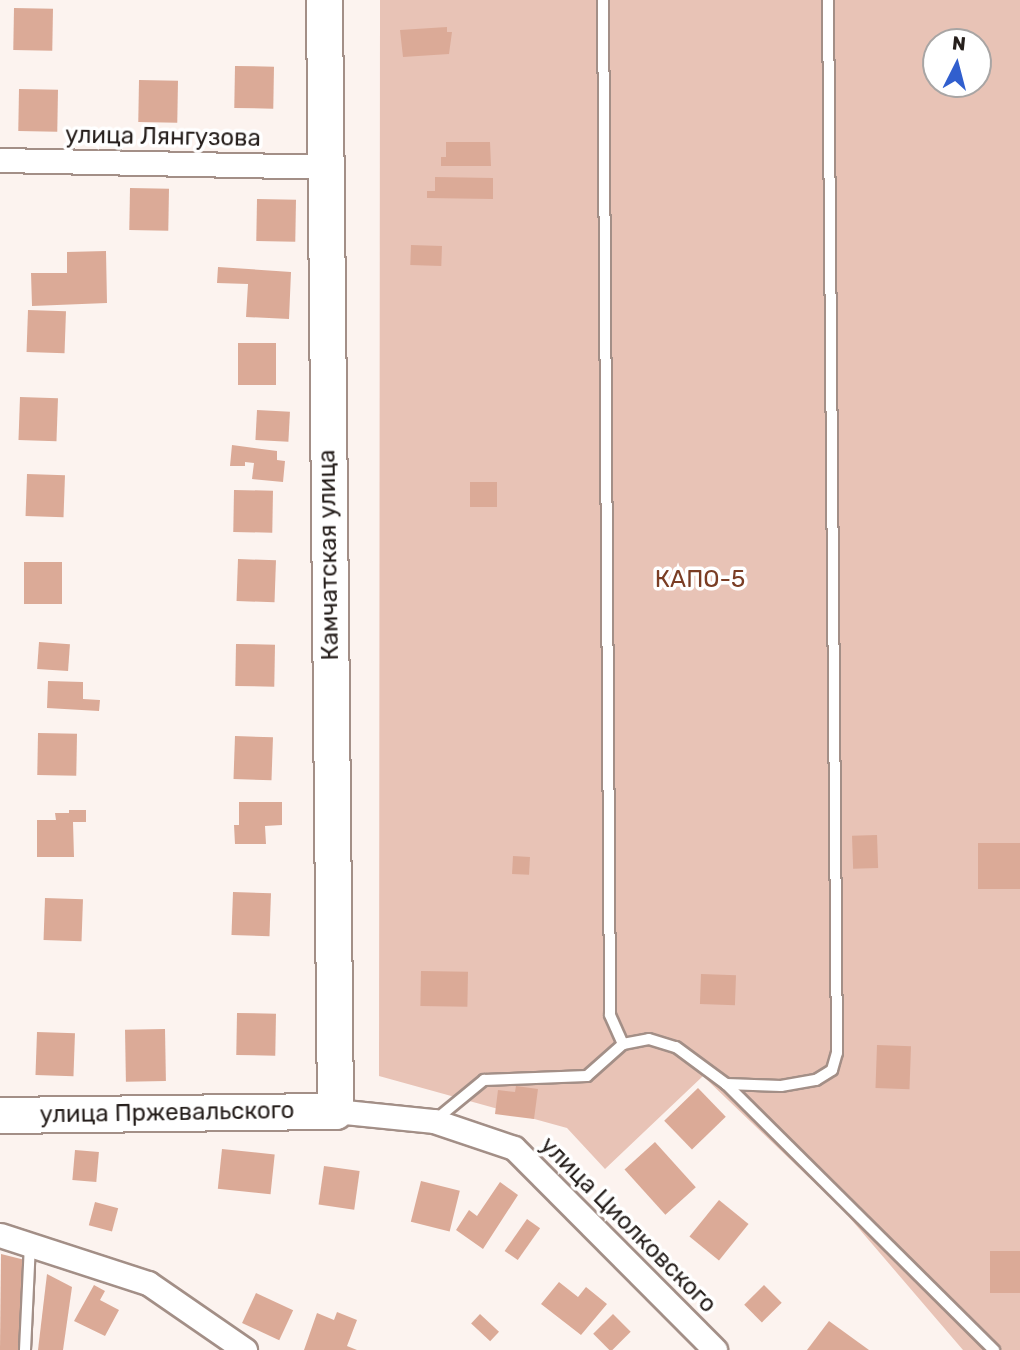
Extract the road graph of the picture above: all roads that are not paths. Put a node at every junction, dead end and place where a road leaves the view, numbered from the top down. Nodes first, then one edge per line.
1 (324, 0) edge
2 (603, 0) edge
3 (828, 0) edge
4 (0, 160) edge
5 (325, 167) junction
6 (623, 1044) junction
7 (726, 1084) junction
8 (335, 1111) junction
9 (0, 1115) edge
10 (435, 1121) junction
11 (0, 1235) edge
12 (30, 1245) junction
13 (25, 1350) edge
14 (244, 1350) edge
15 (715, 1350) edge
16 (994, 1350) edge

1 - 5 main road, Камчатская улица
2 - 6 lane
3 - 7 lane
4 - 5 street, улица Лянгузова
5 - 8 main road, Камчатская улица
6 - 7 lane
6 - 10 lane
7 - 16 lane
8 - 9 main road, улица Пржевальского
8 - 10 street, улица Циолковского
10 - 15 street, улица Циолковского
11 - 12 street
12 - 13 lane
12 - 14 street

